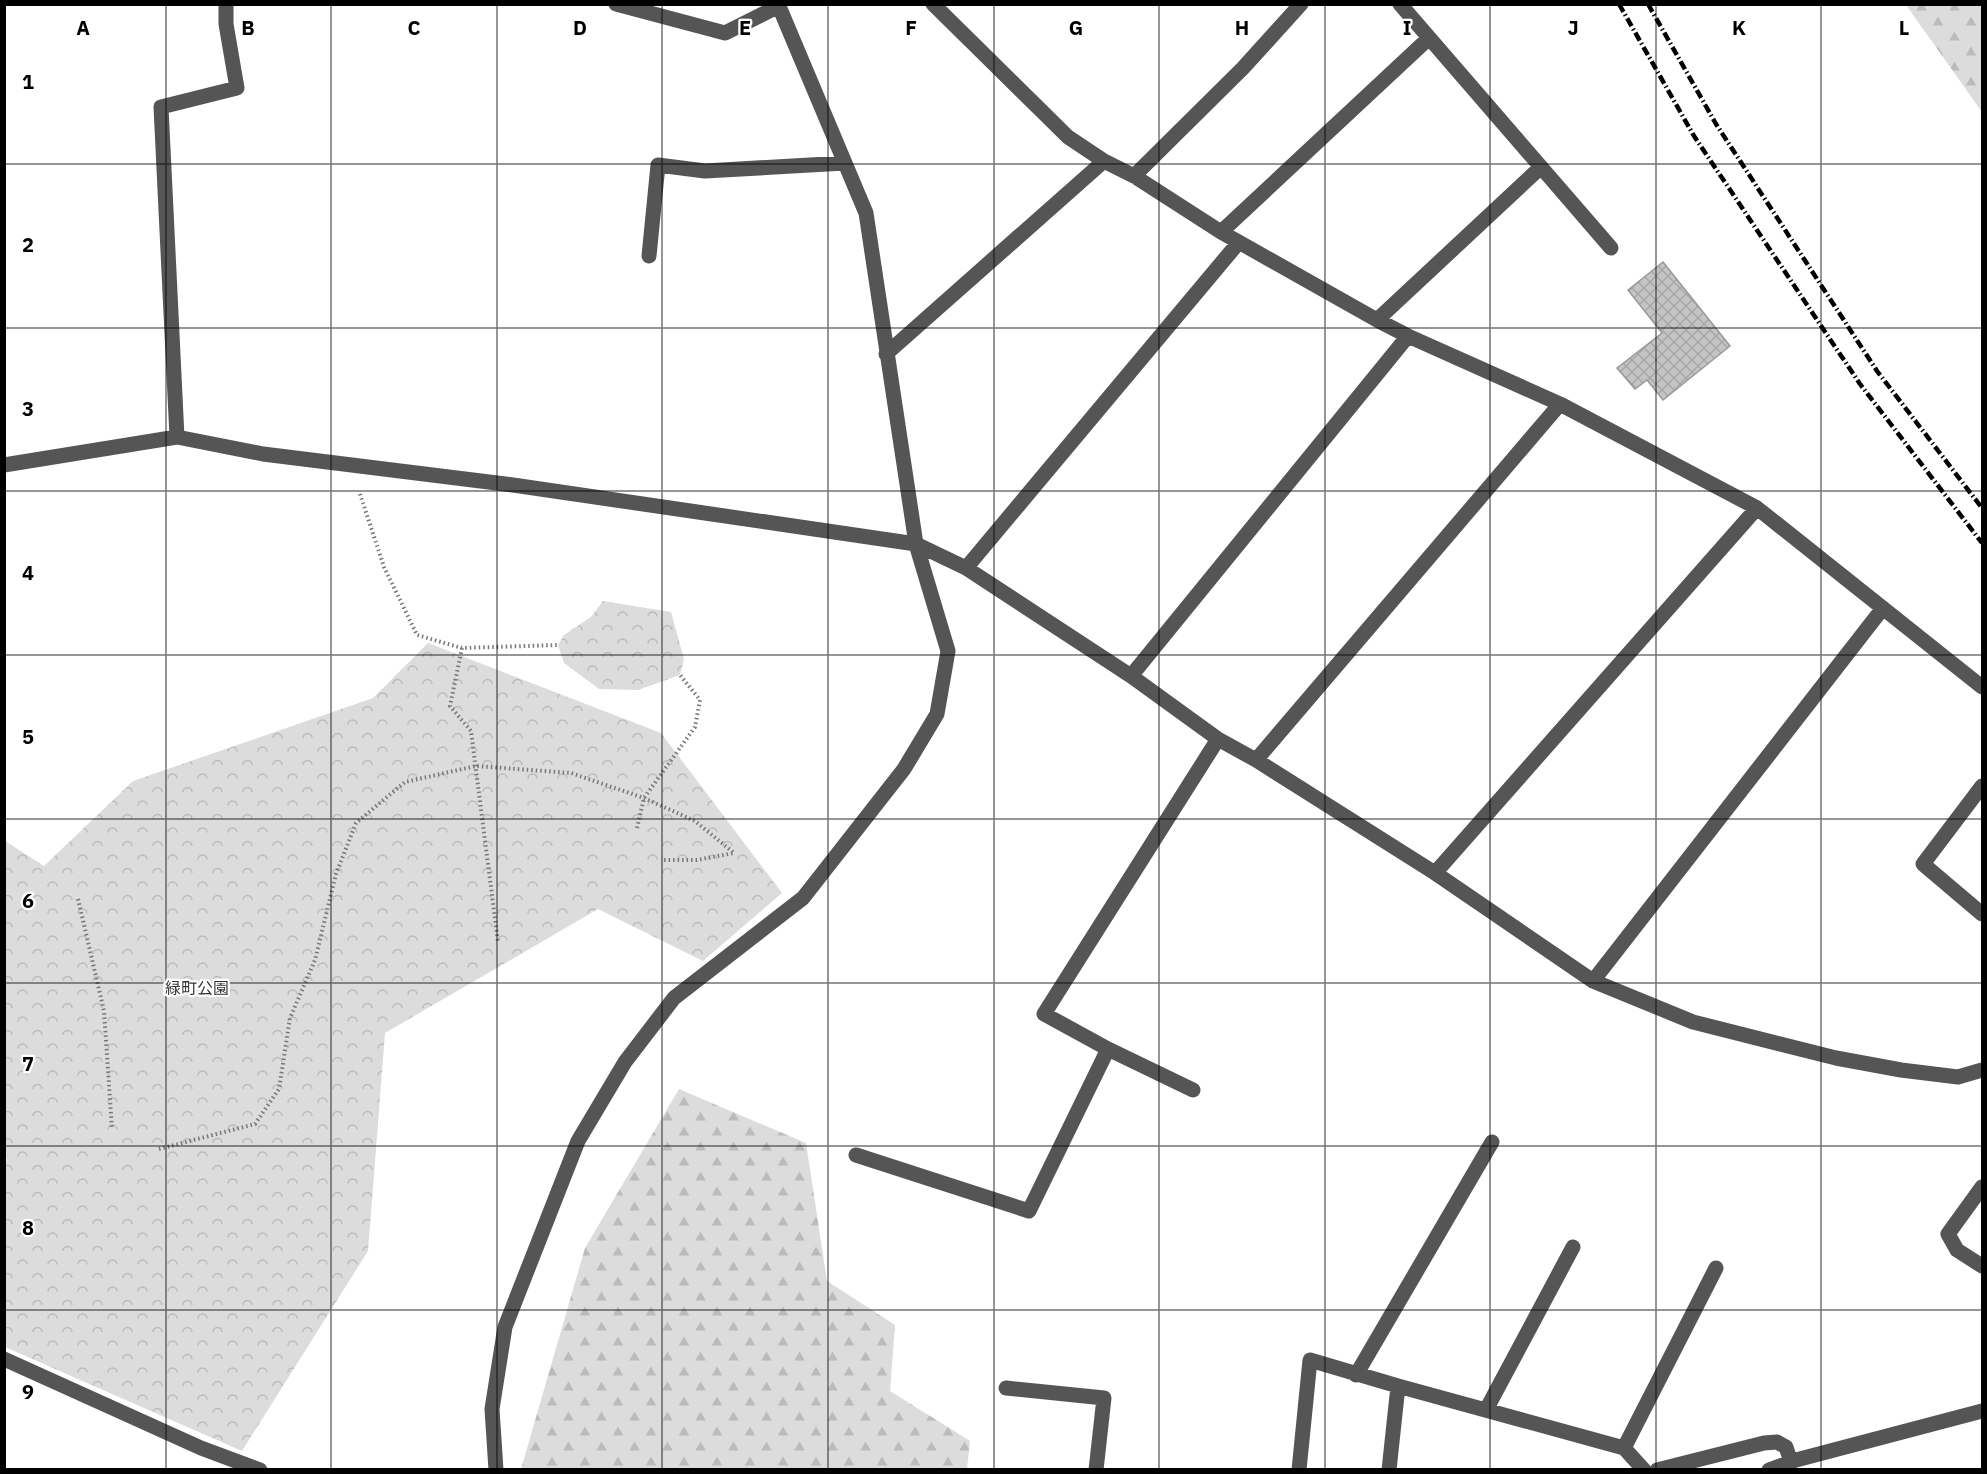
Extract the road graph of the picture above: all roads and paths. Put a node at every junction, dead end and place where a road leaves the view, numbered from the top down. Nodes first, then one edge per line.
1 (226, 4) edge
2 (616, 4) edge
3 (933, 4) edge
4 (1301, 4) edge
5 (1400, 4) edge
6 (779, 5) edge
7 (1429, 38) junction
8 (1104, 161) junction
9 (845, 163) junction
10 (1541, 167) junction
11 (1134, 176) junction
12 (1221, 232) junction
13 (1239, 242) junction
14 (1611, 249) dead end
15 (649, 256) dead end
16 (1377, 320) junction
17 (1408, 336) junction
18 (886, 354) junction
19 (1560, 404) junction
20 (177, 437) junction
21 (351, 464) junction
22 (4, 465) edge
23 (1757, 508) junction
24 (916, 544) junction
25 (966, 568) junction
26 (1883, 608) junction
27 (558, 645) dead end
28 (462, 648) junction
29 (680, 675) dead end
30 (1131, 676) junction
31 (1983, 687) edge
32 (1218, 739) junction
33 (1256, 760) junction
34 (476, 766) junction
35 (1983, 786) edge
36 (644, 798) junction
37 (637, 828) dead end
38 (661, 860) dead end
39 (1435, 873) junction
40 (78, 898) dead end
41 (1983, 914) edge
42 (498, 942) dead end
43 (1593, 981) junction
44 (1108, 1049) junction
45 (1983, 1070) edge
46 (1193, 1090) dead end
47 (112, 1129) dead end
48 (1492, 1142) dead end
49 (159, 1149) dead end
50 (856, 1155) dead end
51 (1983, 1187) edge
52 (1573, 1247) dead end
53 (1983, 1266) edge
54 (1716, 1268) dead end
55 (4, 1359) edge
56 (1356, 1375) junction
57 (1398, 1386) junction
58 (1006, 1388) dead end
59 (1486, 1410) junction
60 (1983, 1412) edge
61 (1624, 1448) junction
62 (1791, 1462) junction
63 (260, 1470) edge
64 (496, 1470) edge
65 (1096, 1470) edge
66 (1299, 1470) edge
67 (1389, 1470) edge
68 (1644, 1470) edge
69 (1657, 1470) edge
70 (1770, 1470) edge

1 - 20 street
2 - 6 street
3 - 8 street
4 - 11 street
5 - 7 street
6 - 9 street
7 - 10 street
7 - 12 street
8 - 11 street
8 - 18 street
9 - 15 street
9 - 18 street
10 - 14 street
10 - 16 street
11 - 12 street
12 - 13 street
13 - 16 street
13 - 25 street
16 - 17 street
17 - 19 street
17 - 30 street
18 - 24 street
19 - 23 street
19 - 33 street
20 - 21 street
20 - 22 street
21 - 24 street
21 - 28 path
23 - 26 street
23 - 39 street
24 - 25 street
24 - 64 street
25 - 30 street
26 - 31 street
26 - 43 street
27 - 28 path
28 - 34 path
29 - 36 path
30 - 32 street
32 - 33 street
32 - 44 street
33 - 39 street
34 - 36 path
34 - 42 path
34 - 49 path
35 - 41 street
36 - 37 path
36 - 38 path
39 - 43 street
40 - 47 path
43 - 45 street
44 - 46 street
44 - 50 street
48 - 56 street
51 - 53 street
52 - 59 street
54 - 61 street
55 - 63 street
56 - 57 street
56 - 66 street
57 - 59 street
57 - 67 street
58 - 65 street
59 - 61 street
60 - 62 street
61 - 68 street
62 - 69 street
62 - 70 street

